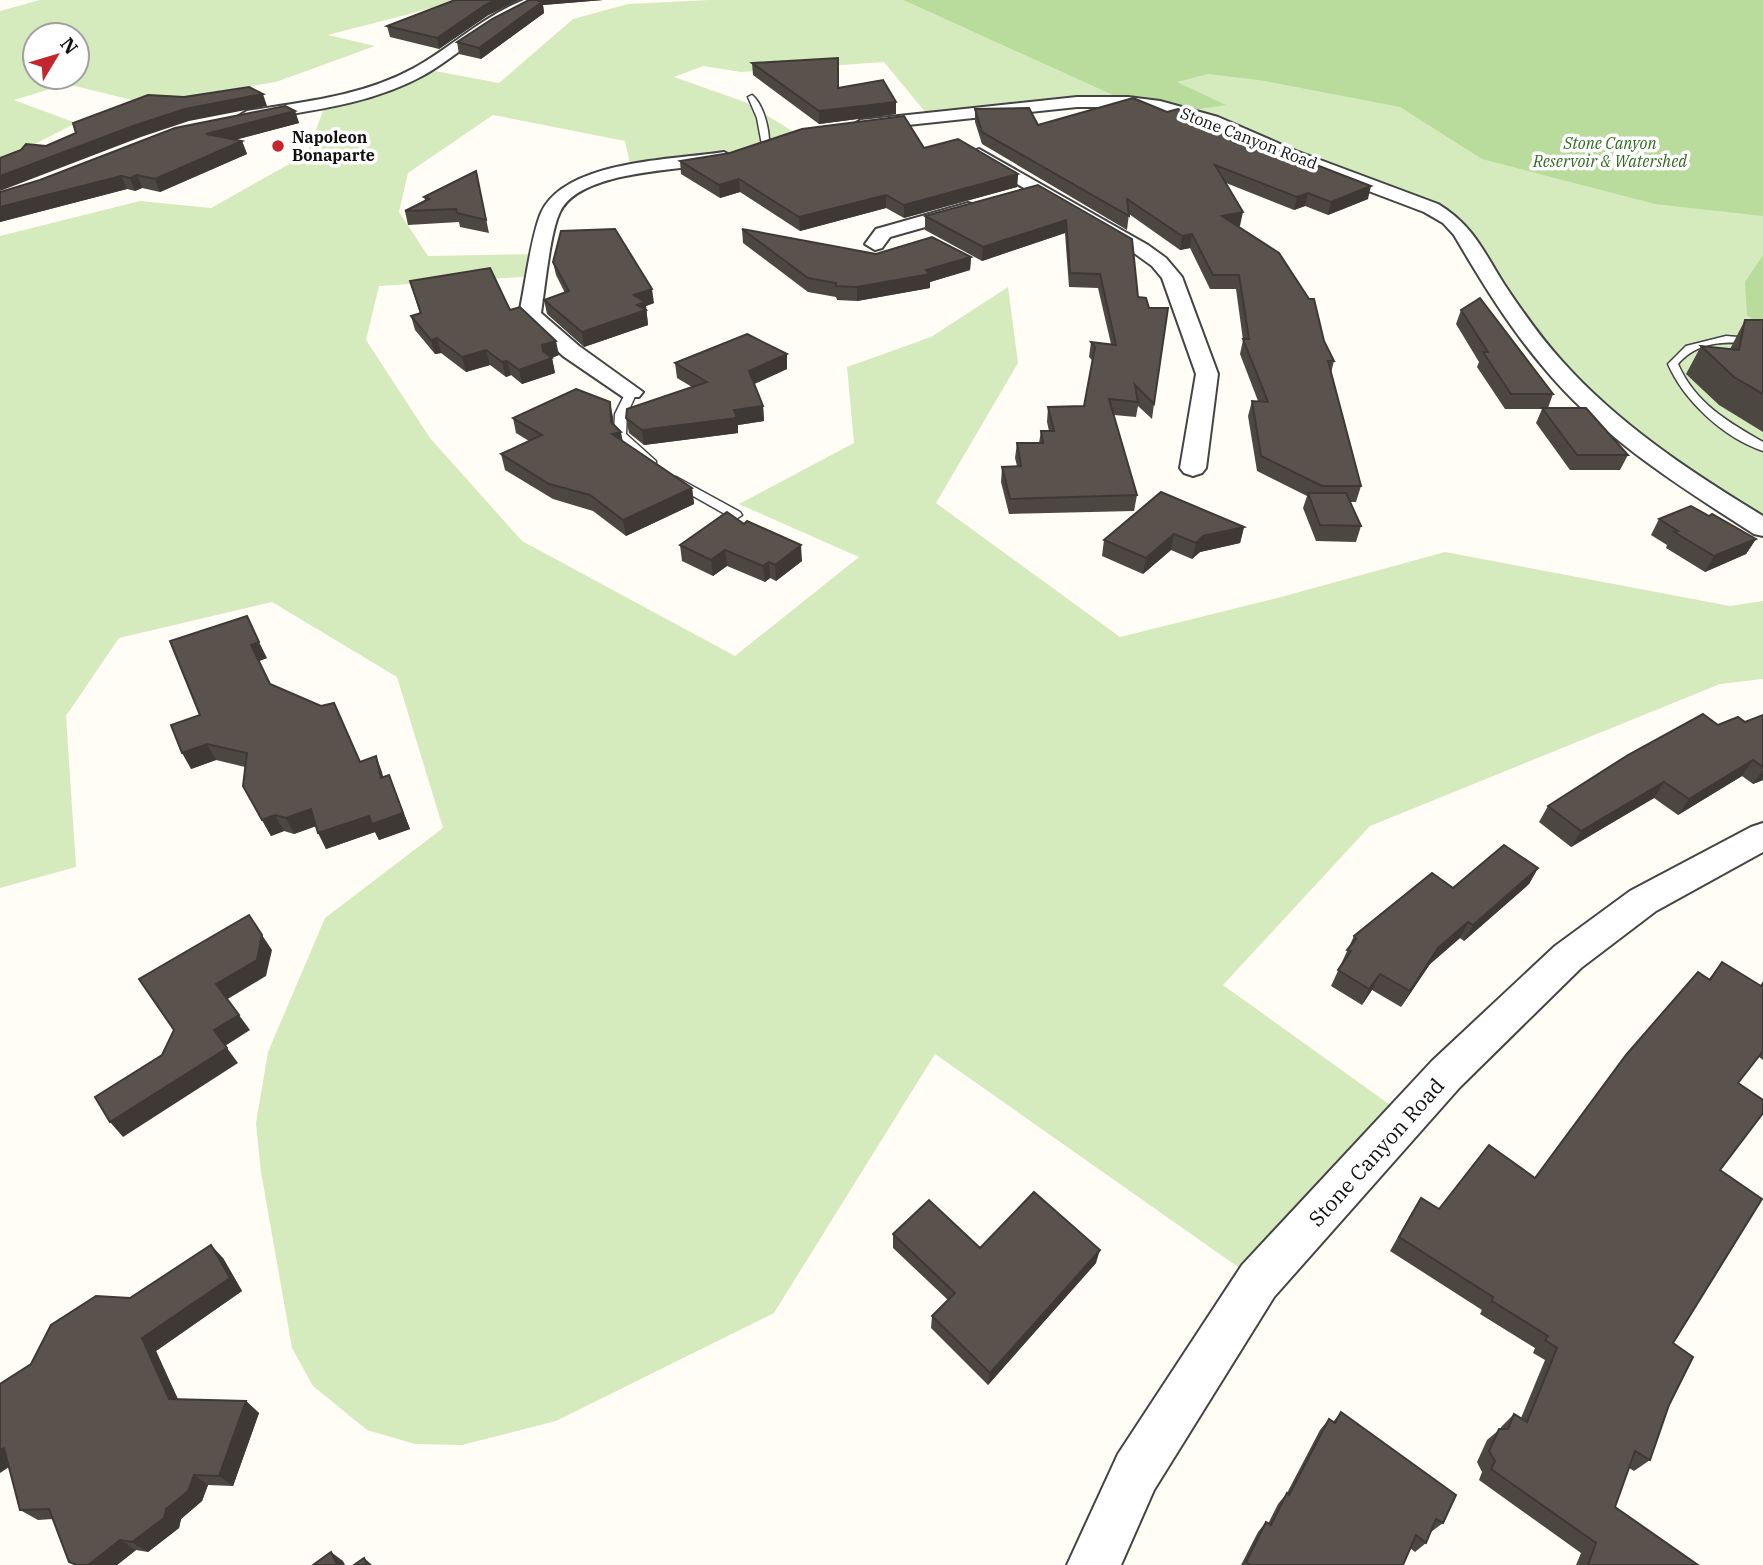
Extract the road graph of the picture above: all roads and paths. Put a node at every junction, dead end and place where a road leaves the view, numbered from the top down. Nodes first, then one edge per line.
1 (536, 0) edge
2 (752, 97) dead end
3 (930, 118) junction
4 (232, 119) edge
5 (838, 128) edge
6 (788, 138) edge
7 (766, 145) junction
8 (1039, 189) junction
9 (1013, 196) edge
10 (987, 204) edge
11 (875, 244) dead end
12 (1763, 342) edge
13 (631, 393) joint
14 (1763, 447) edge
15 (1193, 468) dead end
16 (736, 515) edge
17 (1763, 528) edge
18 (1763, 836) edge
19 (1094, 1565) edge

1 - 4 street
2 - 7 lane
3 - 5 street, Stone Canyon Road
3 - 8 street
3 - 17 street, Stone Canyon Road
6 - 7 street
7 - 13 street
8 - 9 street
8 - 15 street
10 - 11 street
12 - 14 lane
13 - 16 lane
18 - 19 street, Stone Canyon Road

